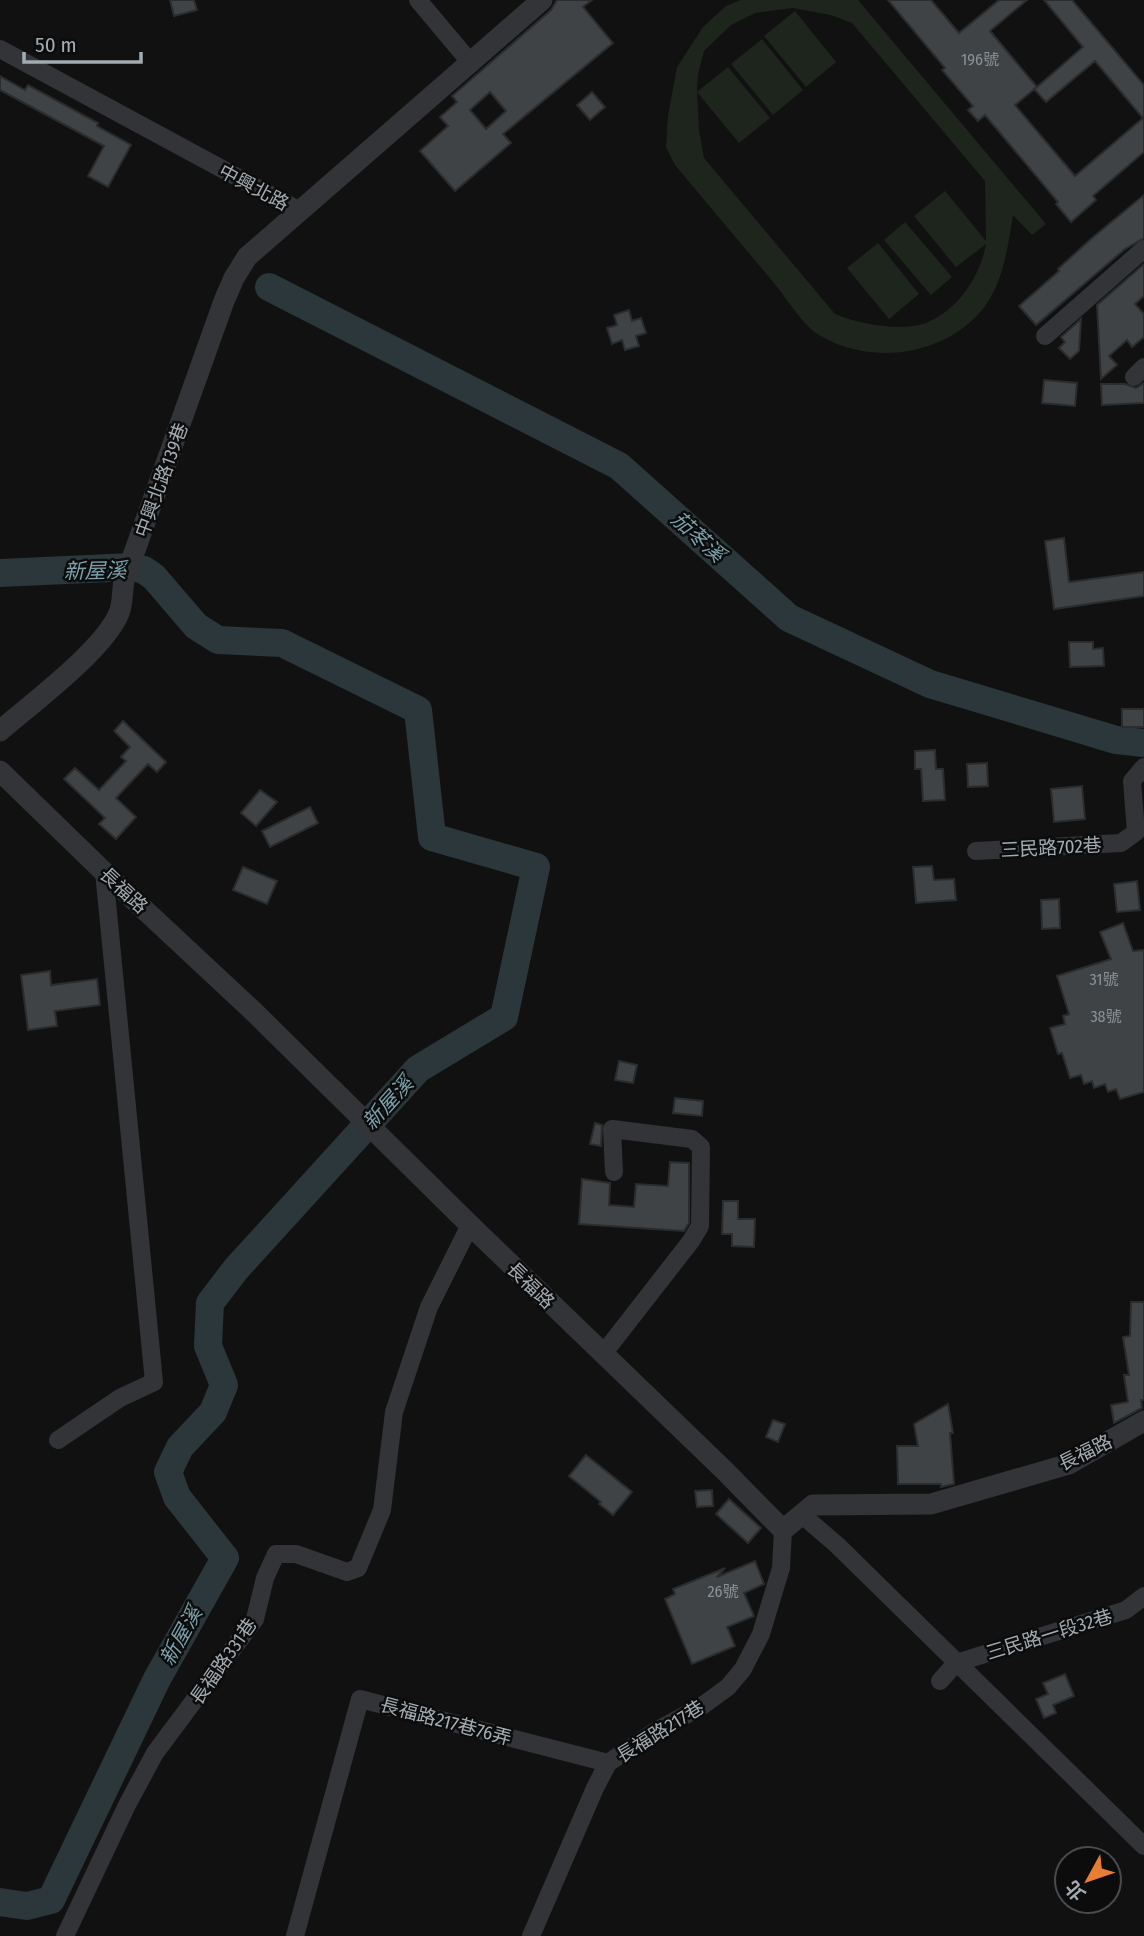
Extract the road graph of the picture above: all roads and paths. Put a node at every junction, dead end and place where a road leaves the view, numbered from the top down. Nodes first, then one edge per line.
1 (418, 0) edge
2 (542, 0) edge
3 (0, 49) edge
4 (470, 62) junction
5 (300, 211) junction
6 (1144, 249) edge
7 (1045, 336) dead end
8 (0, 731) edge
9 (1144, 767) edge
10 (0, 771) edge
11 (976, 851) dead end
12 (104, 872) junction
13 (614, 1172) dead end
14 (470, 1225) junction
15 (603, 1354) junction
16 (1144, 1421) edge
17 (58, 1440) dead end
18 (802, 1514) junction
19 (783, 1530) junction
20 (1144, 1596) edge
21 (948, 1672) junction
22 (608, 1763) junction
23 (1144, 1846) edge
24 (65, 1936) edge
25 (295, 1936) edge
26 (531, 1936) edge

1 - 4 street
2 - 4 street, 中興北路
3 - 5 street, 中興北路
4 - 5 street, 中興北路
5 - 8 street, 中興北路139巷
6 - 7 street
9 - 11 street, 三民路702巷
10 - 12 street, 長福路
12 - 14 street, 長福路
12 - 17 street
13 - 15 street
14 - 15 street, 長福路
14 - 24 street, 長福路331巷
15 - 19 street, 長福路
16 - 18 street, 長福路
18 - 19 street, 長福路
18 - 21 street
19 - 22 street, 長福路217巷
20 - 21 street, 三民路一段32巷
21 - 23 street
22 - 25 street, 長福路217巷76弄
22 - 26 street, 長福路217巷

